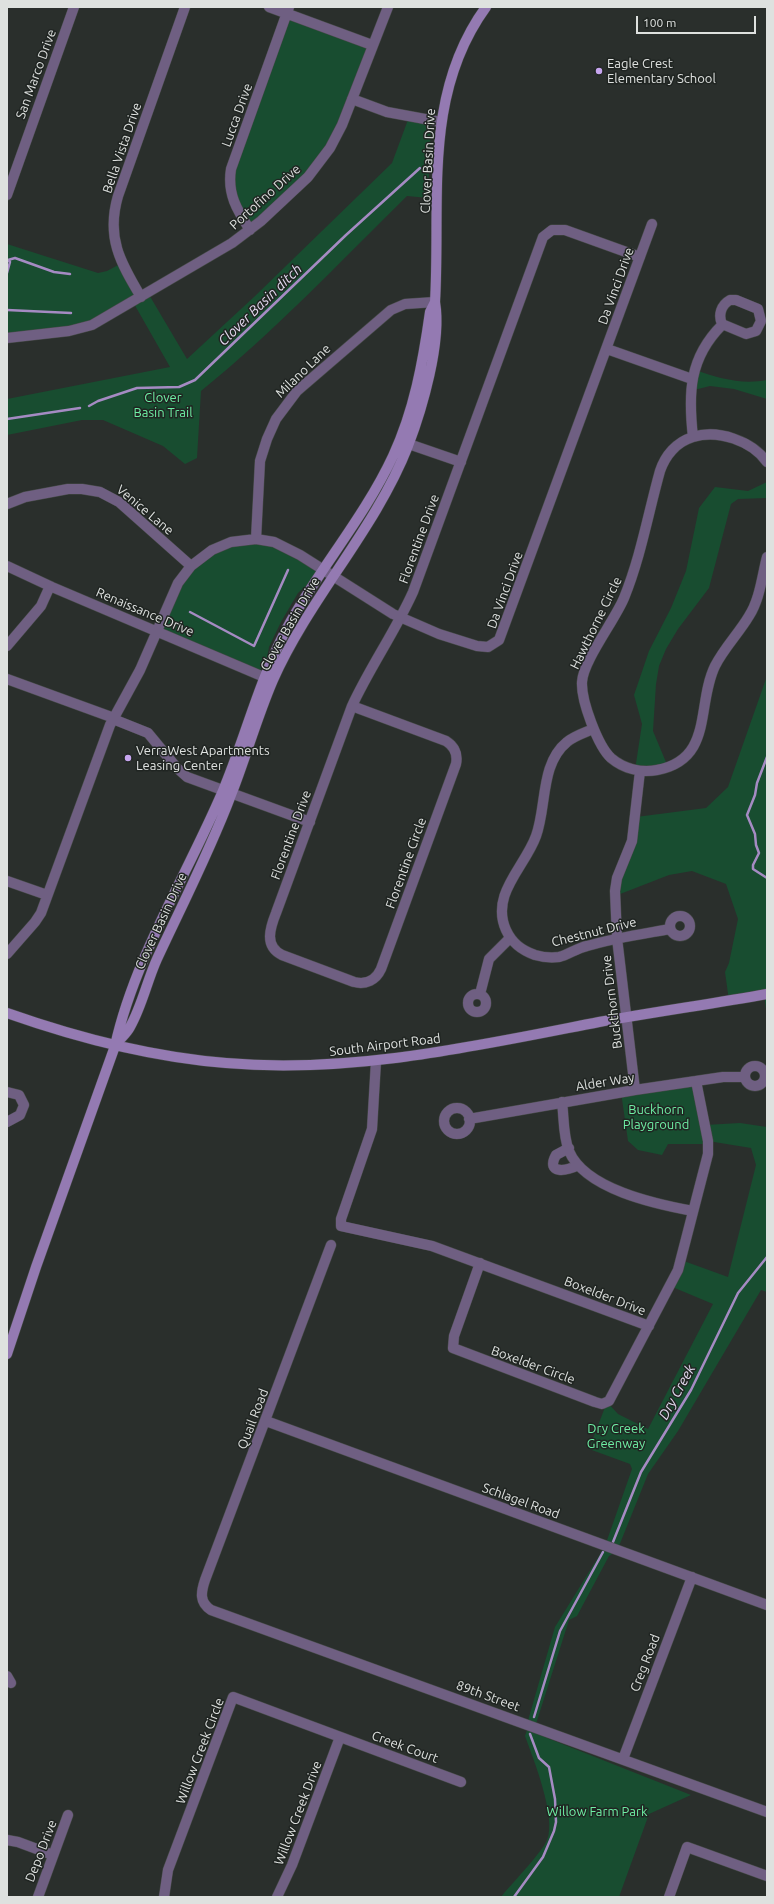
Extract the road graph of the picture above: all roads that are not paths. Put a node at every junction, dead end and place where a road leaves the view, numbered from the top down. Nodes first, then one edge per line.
1 (74, 7) edge
2 (186, 7) edge
3 (269, 7) edge
4 (388, 7) edge
5 (486, 7) edge
6 (288, 10) edge
7 (372, 45) junction
8 (352, 99) junction
9 (441, 122) junction
10 (7, 195) edge
11 (652, 224) dead end
12 (250, 230) junction
13 (640, 257) junction
14 (141, 296) junction
15 (435, 302) junction
16 (722, 325) dead end
17 (7, 338) edge
18 (607, 349) junction
19 (692, 379) junction
20 (693, 437) junction
21 (404, 442) junction
22 (460, 462) junction
23 (767, 462) edge
24 (7, 504) edge
25 (256, 539) junction
26 (767, 557) edge
27 (7, 566) edge
28 (191, 566) junction
29 (329, 572) junction
30 (50, 586) junction
31 (400, 618) junction
32 (158, 631) junction
33 (7, 646) edge
34 (7, 679) edge
35 (269, 679) junction
36 (352, 706) junction
37 (114, 719) junction
38 (594, 728) junction
39 (640, 771) junction
40 (227, 792) junction
41 (310, 822) junction
42 (7, 880) edge
43 (47, 895) junction
44 (670, 929) dead end
45 (510, 938) junction
46 (617, 938) junction
47 (270, 941) joint
48 (7, 954) edge
49 (480, 994) dead end
50 (767, 994) edge
51 (7, 1013) edge
52 (627, 1017) junction
53 (115, 1046) junction
54 (376, 1061) junction
55 (745, 1077) dead end
56 (696, 1081) junction
57 (635, 1090) junction
58 (7, 1092) edge
59 (562, 1102) junction
60 (469, 1119) dead end
61 (7, 1122) edge
62 (569, 1148) junction
63 (578, 1165) junction
64 (692, 1211) junction
65 (331, 1246) dead end
66 (480, 1263) junction
67 (649, 1326) junction
68 (7, 1354) edge
69 (266, 1421) junction
70 (692, 1577) junction
71 (203, 1601) joint
72 (767, 1605) edge
73 (340, 1737) junction
74 (623, 1759) junction
75 (461, 1782) dead end
76 (767, 1812) edge
77 (68, 1815) dead end
78 (7, 1840) edge
79 (53, 1855) junction
80 (767, 1876) edge
81 (38, 1897) edge
82 (164, 1897) edge
83 (277, 1897) edge
84 (669, 1897) edge

1 - 10 street, San Marco Drive
2 - 14 street, Bella Vista Drive
3 - 6 street
4 - 7 street, Portofino Drive
5 - 9 street, Clover Basin Drive
6 - 7 street
6 - 12 street, Lucca Drive
7 - 8 street, Portofino Drive
8 - 9 street
8 - 12 street, Portofino Drive
9 - 15 street, Clover Basin Drive
11 - 13 street, Da Vinci Drive
12 - 14 street, Portofino Drive
13 - 18 street, Da Vinci Drive
13 - 22 street, Florentine Drive
14 - 17 street, Portofino Drive
15 - 21 street, Clover Basin Drive
15 - 25 street, Milano Lane
16 - 19 street
18 - 19 street
18 - 31 street, Da Vinci Drive
19 - 20 street
20 - 23 street
20 - 38 street, Hawthorne Circle
21 - 22 street
21 - 29 street, Clover Basin Drive
22 - 31 street, Florentine Drive
24 - 28 street, Venice Lane
25 - 28 street, Da Vinci Drive
25 - 29 street, Da Vinci Drive
26 - 39 street, Hawthorne Circle
27 - 30 street, Renaissance Drive
28 - 32 street, Da Vinci Drive
29 - 31 street, Da Vinci Drive
29 - 35 street, Clover Basin Drive
30 - 32 street, Renaissance Drive
30 - 33 street
31 - 36 street, Florentine Drive
32 - 35 street, Renaissance Drive
32 - 37 street, Da Vinci Drive
34 - 37 street
35 - 40 street, Clover Basin Drive
36 - 41 street, Florentine Drive
36 - 47 street, Florentine Circle
37 - 40 street
37 - 43 street, Da Vinci Drive
38 - 39 street, Hawthorne Circle
38 - 45 street, Chestnut Drive
39 - 46 street, Buckthorn Drive
40 - 41 street
40 - 53 street, Clover Basin Drive
41 - 47 street, Florentine Drive
42 - 43 street
43 - 48 street, Da Vinci Drive
44 - 46 street, Chestnut Drive
45 - 46 street, Chestnut Drive
45 - 49 street
46 - 52 street, Buckthorn Drive
50 - 52 street, South Airport Road
51 - 53 street, South Airport Road
52 - 54 street, South Airport Road
52 - 57 street, Buckthorn Drive
53 - 54 street, South Airport Road
53 - 68 street, Clover Basin Drive
54 - 66 street, Boxelder Drive
55 - 56 street, Alder Way
56 - 57 street, Alder Way
56 - 64 street, Boxelder Drive
57 - 59 street, Alder Way
58 - 61 street
59 - 60 street, Alder Way
59 - 62 street
62 - 63 street
62 - 63 street
63 - 64 street
64 - 67 street, Boxelder Drive
65 - 69 street, Quail Road
66 - 67 street, Boxelder Drive
66 - 67 street, Boxelder Circle
69 - 70 street, Schlagel Road
69 - 71 street, Quail Road
70 - 72 street, Schlagel Road
70 - 74 street, Creg Road
71 - 74 street, 89th Street
73 - 75 street, Creek Court
73 - 82 street, Willow Creek Circle
73 - 83 street, Willow Creek Drive
74 - 76 street, 89th Street
77 - 79 street, Depo Drive
78 - 79 street
79 - 81 street, Depo Drive
80 - 84 street

